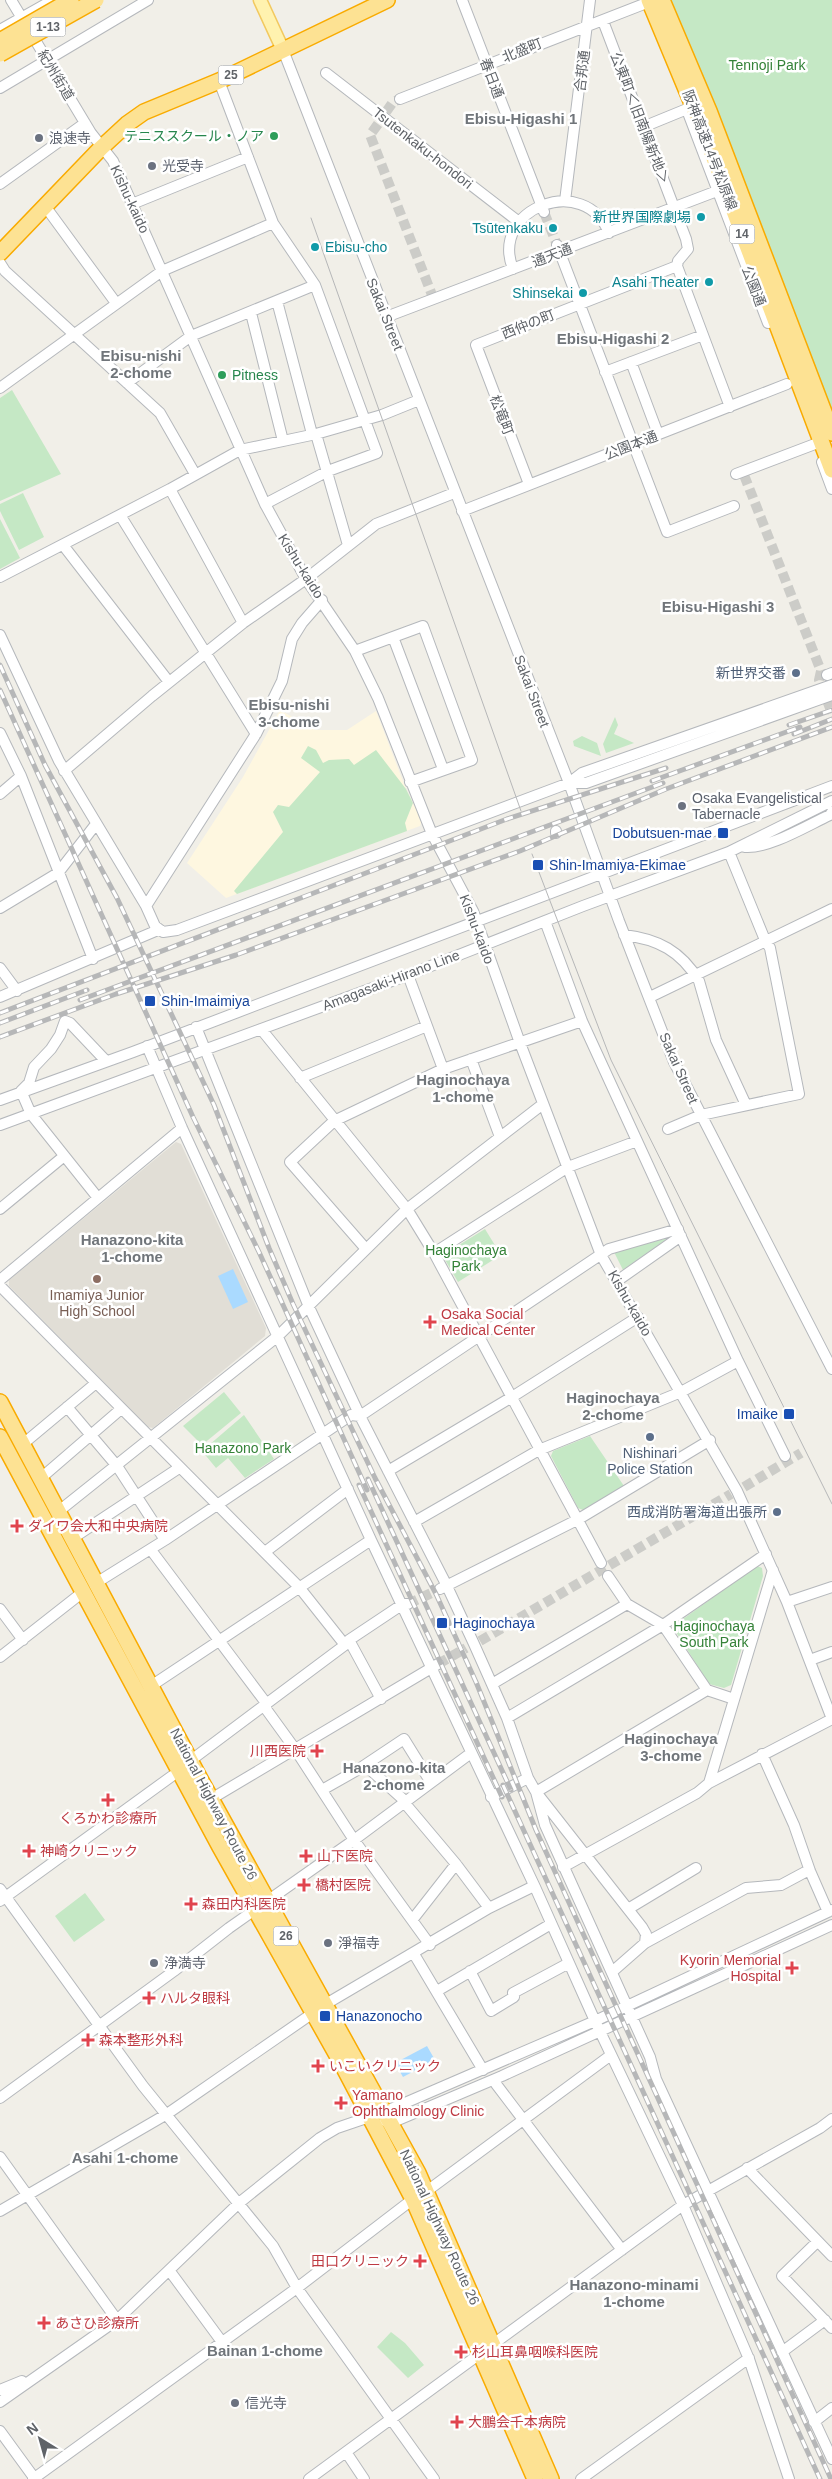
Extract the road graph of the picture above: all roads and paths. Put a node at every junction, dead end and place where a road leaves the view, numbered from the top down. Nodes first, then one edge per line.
1 (11, 0) edge
2 (53, 0) edge
3 (66, 0) edge
4 (71, 0) edge
5 (96, 0) edge
6 (148, 0) edge
7 (260, 0) edge
8 (394, 0) edge
9 (462, 0) edge
10 (590, 0) edge
11 (662, 0) edge
12 (645, 1) edge
13 (378, 2) edge
14 (358, 15) junction
15 (24, 21) junction
16 (604, 21) junction
17 (588, 24) junction
18 (0, 30) edge
19 (0, 39) edge
20 (283, 50) junction
21 (0, 54) edge
22 (47, 60) junction
23 (487, 64) junction
24 (326, 73) dead end
25 (219, 81) junction
26 (0, 88) edge
27 (400, 99) tunnel mouth
28 (687, 109) junction
29 (85, 123) junction
30 (643, 127) junction
31 (101, 148) junction
32 (248, 158) junction
33 (0, 184) edge
34 (717, 190) junction
35 (565, 201) junction
36 (132, 204) junction
37 (45, 206) junction
38 (543, 209) junction
39 (675, 212) junction
40 (519, 222) junction
41 (273, 223) junction
42 (609, 233) junction
43 (558, 249) junction
44 (0, 253) edge
45 (0, 263) edge
46 (677, 266) junction
47 (513, 269) junction
48 (162, 271) junction
49 (315, 285) junction
50 (277, 301) junction
51 (116, 303) junction
52 (579, 303) junction
53 (250, 313) junction
54 (386, 317) junction
55 (72, 335) junction
56 (703, 335) junction
57 (191, 336) junction
58 (476, 345) joint
59 (632, 362) junction
60 (605, 372) junction
61 (127, 383) junction
62 (787, 384) dead end
63 (0, 388) edge
64 (420, 400) junction
65 (730, 407) junction
66 (823, 409) junction
67 (365, 419) junction
68 (832, 427) edge
69 (832, 433) edge
70 (314, 434) junction
71 (658, 434) junction
72 (283, 441) junction
73 (815, 444) junction
74 (635, 447) junction
75 (240, 450) junction
76 (328, 470) junction
77 (832, 470) edge
78 (195, 474) junction
79 (741, 474) dead end
80 (529, 484) junction
81 (170, 489) junction
82 (832, 489) edge
83 (454, 493) junction
84 (265, 504) junction
85 (734, 506) dead end
86 (462, 511) junction
87 (120, 515) junction
88 (63, 545) junction
89 (348, 545) junction
90 (0, 577) edge
91 (306, 579) junction
92 (322, 600) junction
93 (243, 623) junction
94 (0, 635) edge
95 (393, 637) junction
96 (355, 651) junction
97 (205, 655) junction
98 (169, 682) junction
99 (832, 685) edge
100 (832, 695) edge
101 (0, 733) edge
102 (256, 734) junction
103 (443, 770) junction
104 (64, 771) junction
105 (21, 776) junction
106 (410, 782) junction
107 (569, 784) junction
108 (832, 786) edge
109 (0, 794) edge
110 (832, 801) edge
111 (832, 812) edge
112 (96, 824) junction
113 (432, 834) junction
114 (742, 846) junction
115 (729, 852) junction
116 (58, 873) junction
117 (602, 873) junction
118 (610, 896) junction
119 (146, 906) junction
120 (0, 908) edge
121 (832, 909) edge
122 (545, 921) junction
123 (477, 922) junction
124 (158, 930) junction
125 (624, 935) junction
126 (765, 940) junction
127 (484, 944) junction
128 (93, 959) junction
129 (0, 968) edge
130 (695, 974) junction
131 (408, 975) junction
132 (17, 991) junction
133 (0, 997) edge
134 (650, 997) junction
135 (582, 1021) junction
136 (427, 1026) junction
137 (196, 1027) junction
138 (261, 1029) junction
139 (520, 1042) junction
140 (147, 1046) junction
141 (205, 1049) junction
142 (471, 1059) junction
143 (106, 1061) junction
144 (156, 1068) junction
145 (442, 1069) junction
146 (300, 1078) junction
147 (21, 1091) junction
148 (0, 1100) edge
149 (543, 1104) junction
150 (746, 1105) junction
151 (31, 1114) junction
152 (702, 1115) junction
153 (334, 1121) junction
154 (0, 1125) edge
155 (182, 1128) junction
156 (668, 1129) dead end
157 (500, 1137) junction
158 (637, 1141) junction
159 (63, 1157) junction
160 (568, 1167) junction
161 (98, 1198) junction
162 (0, 1209) edge
163 (407, 1209) junction
164 (680, 1232) junction
165 (366, 1249) junction
166 (434, 1253) junction
167 (602, 1255) junction
168 (0, 1280) edge
169 (617, 1281) junction
170 (0, 1286) edge
171 (309, 1307) junction
172 (638, 1318) junction
173 (278, 1336) junction
174 (479, 1336) junction
175 (738, 1361) junction
176 (832, 1370) edge
177 (96, 1383) junction
178 (682, 1392) junction
179 (512, 1397) junction
180 (0, 1402) edge
181 (67, 1407) junction
182 (121, 1410) junction
183 (360, 1416) junction
184 (323, 1435) junction
185 (91, 1436) junction
186 (150, 1438) junction
187 (710, 1440) junction
188 (22, 1444) junction
189 (2, 1447) edge
190 (539, 1450) junction
191 (785, 1456) dead end
192 (117, 1466) junction
193 (179, 1468) junction
194 (388, 1471) junction
195 (41, 1478) junction
196 (348, 1489) junction
197 (137, 1496) junction
198 (217, 1506) junction
199 (60, 1511) junction
200 (576, 1520) junction
201 (414, 1522) junction
202 (73, 1538) junction
203 (165, 1540) junction
204 (372, 1540) junction
205 (151, 1550) junction
206 (265, 1552) junction
207 (766, 1554) junction
208 (601, 1564) dead end
209 (773, 1570) junction
210 (608, 1576) dead end
211 (96, 1582) junction
212 (443, 1586) junction
213 (299, 1587) junction
214 (832, 1587) edge
215 (82, 1592) junction
216 (787, 1602) junction
217 (406, 1604) junction
218 (627, 1604) junction
219 (0, 1609) edge
220 (663, 1625) junction
221 (23, 1640) junction
222 (220, 1640) junction
223 (347, 1643) junction
224 (832, 1652) edge
225 (0, 1657) edge
226 (810, 1660) junction
227 (435, 1666) junction
228 (492, 1684) junction
229 (151, 1686) junction
230 (707, 1690) junction
231 (827, 1691) edge
232 (381, 1698) junction
233 (734, 1699) junction
234 (266, 1703) junction
235 (507, 1718) junction
236 (832, 1719) edge
237 (295, 1749) junction
238 (471, 1753) junction
239 (762, 1754) junction
240 (190, 1761) junction
241 (365, 1765) junction
242 (172, 1776) dead end
243 (528, 1778) junction
244 (430, 1781) junction
245 (709, 1783) junction
246 (322, 1790) junction
247 (536, 1792) junction
248 (491, 1797) junction
249 (211, 1799) junction
250 (404, 1801) junction
251 (354, 1840) junction
252 (586, 1854) junction
253 (456, 1864) junction
254 (563, 1867) junction
255 (696, 1868) dead end
256 (809, 1870) junction
257 (534, 1886) junction
258 (2, 1896) edge
259 (260, 1906) junction
260 (489, 1908) junction
261 (628, 1909) junction
262 (830, 1912) edge
263 (413, 1919) junction
264 (551, 1924) junction
265 (832, 1925) edge
266 (645, 1943) junction
267 (430, 1945) junction
268 (414, 1954) junction
269 (569, 1963) junction
270 (470, 1971) junction
271 (612, 1972) junction
272 (436, 1991) junction
273 (326, 2004) junction
274 (627, 2005) junction
275 (313, 2013) junction
276 (632, 2015) junction
277 (595, 2021) junction
278 (100, 2025) junction
279 (600, 2031) junction
280 (611, 2055) junction
281 (482, 2070) junction
282 (496, 2084) dead end
283 (0, 2098) edge
284 (167, 2114) junction
285 (381, 2117) junction
286 (832, 2119) edge
287 (523, 2120) junction
288 (0, 2157) edge
289 (747, 2168) junction
290 (708, 2190) junction
291 (427, 2191) junction
292 (27, 2195) junction
293 (413, 2199) junction
294 (239, 2203) junction
295 (683, 2205) junction
296 (0, 2211) edge
297 (817, 2242) junction
298 (622, 2250) junction
299 (832, 2256) edge
300 (169, 2270) junction
301 (297, 2288) junction
302 (116, 2320) junction
303 (828, 2324) edge
304 (222, 2342) junction
305 (487, 2347) junction
306 (782, 2352) junction
307 (748, 2358) junction
308 (41, 2373) junction
309 (0, 2390) edge
310 (0, 2402) edge
311 (832, 2408) edge
312 (391, 2419) junction
313 (814, 2422) junction
314 (0, 2431) edge
315 (346, 2452) junction
316 (832, 2459) edge
317 (34, 2479) edge
318 (309, 2479) edge
319 (364, 2479) edge
320 (434, 2479) edge
321 (535, 2479) edge
322 (551, 2479) edge
323 (581, 2479) edge
324 (789, 2479) edge

1 - 15 street, 紀州街道
2 - 15 street
3 - 15 street
4 - 19 highway, bridge
5 - 21 highway, 1-13, bridge
6 - 22 street
7 - 20 main road, Sakai Street
8 - 14 highway, 25
9 - 23 street, 春日通
10 - 17 street, 合邦通
11 - 66 highway, 阪神高速14号松原線 / 14
12 - 16 street, 北盛町
12 - 28 street, 公園通
12 - 77 highway, 阪神高速14号松原線 / 14
13 - 14 highway, 25
14 - 20 highway, 25
15 - 18 street
15 - 19 street
15 - 22 street, 紀州街道
16 - 17 street, 北盛町
16 - 30 street, 公東町＜旧南陽新地＞
17 - 23 street, 北盛町
17 - 35 street, 合邦通
20 - 25 highway, 25
20 - 54 street, Sakai Street
22 - 26 street
22 - 29 street, 紀州街道
23 - 27 street, 北盛町
23 - 38 street, 春日通
24 - 40 street, Tsutenkaku-hondori
25 - 31 highway, 25
25 - 32 street
28 - 30 street
28 - 34 street, 公園通
29 - 31 street, 紀州街道
29 - 33 street
30 - 39 street, 公東町＜旧南陽新地＞
31 - 36 street, Kishu-kaido
31 - 37 highway, 25
32 - 36 street
32 - 41 street
34 - 39 street, 通天通
34 - 73 street, 公園通
35 - 38 street
35 - 42 street
36 - 48 street, Kishu-kaido
37 - 44 highway, 25
37 - 51 street
38 - 40 street
39 - 42 street, 通天通
39 - 46 street, 公東町＜旧南陽新地＞
40 - 47 street
41 - 48 street
41 - 49 street
42 - 43 street, 通天通
43 - 47 street, 通天通
43 - 52 street
45 - 55 street
46 - 52 street, 西仲の町
46 - 56 street
47 - 54 street, 通天通
48 - 51 street
48 - 57 street, Kishu-kaido
49 - 50 street
49 - 67 street
50 - 53 street
50 - 70 street
51 - 55 street
52 - 58 street, 西仲の町
52 - 60 street
53 - 57 street
53 - 72 street
54 - 64 street, Sakai Street
55 - 61 street
55 - 63 street
56 - 59 street
56 - 65 street
57 - 61 street
57 - 75 street, Kishu-kaido
58 - 80 street, 松竜町
59 - 60 street
59 - 71 street
60 - 74 street
61 - 78 street
62 - 65 street, 公園本通
64 - 67 street
64 - 83 street, Sakai Street
65 - 71 street, 公園本通
66 - 68 highway
66 - 69 highway, 阪神高速14号松原線 / 14
67 - 70 street
67 - 76 street
70 - 72 street
70 - 76 street
71 - 74 street, 公園本通
72 - 75 street
73 - 79 street
73 - 82 street, 公園通
74 - 80 street, 公園本通
74 - 85 street
75 - 78 street
75 - 84 street, Kishu-kaido
76 - 84 street
76 - 89 street
78 - 81 street
80 - 86 street, 公園本通
81 - 87 street
81 - 93 street
83 - 86 street, Sakai Street
83 - 89 street
84 - 91 street, Kishu-kaido
86 - 107 street, Sakai Street
87 - 88 street
87 - 97 street
88 - 90 street
88 - 98 street
89 - 91 street
91 - 92 street, Kishu-kaido
91 - 93 street
92 - 96 street, Kishu-kaido
92 - 102 street
93 - 97 street
94 - 104 street
95 - 96 street
95 - 103 street
95 - 103 street
96 - 106 street, Kishu-kaido
97 - 98 street
97 - 102 street
98 - 104 street
99 - 107 street
100 - 107 street
101 - 105 street
102 - 119 street
103 - 106 street
104 - 112 street
105 - 109 street
105 - 116 street
106 - 113 street, Kishu-kaido
107 - 113 street
107 - 117 street, Sakai Street
108 - 117 street, Amagasaki-Hirano Line
110 - 114 street, Amagasaki-Hirano Line
111 - 114 street
112 - 116 street
112 - 119 street
113 - 123 street, Kishu-kaido
113 - 124 street
114 - 115 street, Amagasaki-Hirano Line
115 - 118 street, Amagasaki-Hirano Line
115 - 126 street
116 - 120 street
116 - 128 street
117 - 118 street, Sakai Street
117 - 123 street, Amagasaki-Hirano Line
118 - 122 street, Amagasaki-Hirano Line
118 - 125 street, Sakai Street
119 - 124 street
121 - 126 street
122 - 127 street, Amagasaki-Hirano Line
122 - 135 street
123 - 127 street, Kishu-kaido
123 - 137 street, Amagasaki-Hirano Line
124 - 128 street
125 - 130 street
125 - 134 street, Sakai Street
126 - 130 street
126 - 150 street
127 - 131 street, Amagasaki-Hirano Line
127 - 139 street, Kishu-kaido
128 - 132 street
129 - 132 street
130 - 134 street
130 - 150 street
131 - 136 street
131 - 138 street, Amagasaki-Hirano Line
132 - 133 street
134 - 152 street, Sakai Street
135 - 139 street
135 - 158 street
136 - 145 street
136 - 146 street
137 - 140 street, Amagasaki-Hirano Line
137 - 141 street
138 - 141 street, Amagasaki-Hirano Line
138 - 146 street
139 - 142 street
139 - 149 street, Kishu-kaido
140 - 143 street, Amagasaki-Hirano Line
140 - 144 street
141 - 144 street, Amagasaki-Hirano Line
141 - 171 street
142 - 145 street
142 - 157 street
143 - 147 street, Amagasaki-Hirano Line
143 - 147 street
144 - 151 street, Amagasaki-Hirano Line
144 - 155 street
145 - 153 street
146 - 153 street
147 - 148 street, Amagasaki-Hirano Line
147 - 151 street
149 - 157 street
149 - 160 street, Kishu-kaido
150 - 152 street
151 - 154 street, Amagasaki-Hirano Line
151 - 159 street
152 - 156 street
152 - 176 street, Sakai Street
153 - 163 street
153 - 165 street
155 - 161 street
155 - 173 street
157 - 163 street
158 - 160 street
158 - 164 street
159 - 161 street
159 - 162 street
160 - 166 street
160 - 167 street, Kishu-kaido
161 - 168 street
163 - 165 street
163 - 166 street
164 - 167 street
164 - 169 street
164 - 175 street
165 - 171 street
166 - 174 street
167 - 169 street, Kishu-kaido
167 - 174 street
169 - 172 street, Kishu-kaido
170 - 177 street
171 - 173 street
171 - 183 street
172 - 178 street, Kishu-kaido
172 - 179 street
173 - 184 street
173 - 186 street
174 - 179 street
174 - 183 street
175 - 178 street
175 - 191 street
177 - 181 street
177 - 182 street
178 - 187 street, Kishu-kaido
178 - 190 street
179 - 190 street
179 - 194 street
180 - 188 highway, National Highway Route 26 / 26
181 - 185 street
181 - 188 street
182 - 185 street
182 - 186 street
183 - 184 street
183 - 194 street
184 - 196 street
184 - 198 street
185 - 192 street
185 - 195 street
186 - 192 street
186 - 193 street
187 - 200 street
187 - 207 street, Kishu-kaido
188 - 195 highway, National Highway Route 26 / 26
189 - 215 highway, National Highway Route 26 / 26
190 - 200 street
190 - 201 street
192 - 197 street
192 - 199 street
193 - 197 street
193 - 198 street
194 - 201 street
195 - 199 highway, National Highway Route 26 / 26
196 - 204 street
196 - 206 street
197 - 202 street
197 - 203 street
198 - 203 street
198 - 206 street
199 - 202 highway, National Highway Route 26 / 26
200 - 208 street
200 - 212 street
201 - 212 street
202 - 211 highway, National Highway Route 26 / 26
203 - 205 street
204 - 213 street
204 - 217 street
205 - 211 street
205 - 222 street
206 - 213 street
207 - 209 street, Kishu-kaido
207 - 220 street
209 - 216 street, Kishu-kaido
209 - 233 street
210 - 218 street
211 - 229 highway, National Highway Route 26 / 26
212 - 228 street
213 - 222 street
213 - 223 street
214 - 216 street
215 - 221 street
215 - 259 highway, National Highway Route 26 / 26
216 - 226 street, Kishu-kaido
217 - 223 street
217 - 227 street
218 - 220 street
218 - 228 street
219 - 221 street
220 - 230 street
220 - 235 street
221 - 225 street
222 - 229 street
222 - 234 street
223 - 232 street
223 - 234 street
224 - 226 street
226 - 231 street, Kishu-kaido
227 - 232 street
227 - 238 street
228 - 235 street
229 - 240 highway, National Highway Route 26 / 26
230 - 233 street
230 - 247 street
231 - 236 street, Kishu-kaido
232 - 237 street
233 - 245 street
234 - 237 street
234 - 240 street
235 - 243 street
236 - 239 street
237 - 246 street
237 - 249 street
238 - 244 street
238 - 248 street
239 - 245 street
239 - 256 street
240 - 249 highway, National Highway Route 26 / 26
241 - 244 street
241 - 246 street
241 - 250 street
242 - 258 street
243 - 247 street
243 - 248 street
244 - 250 street
245 - 252 street
246 - 251 street
247 - 252 street
247 - 254 street
248 - 257 street
249 - 259 highway, National Highway Route 26 / 26
250 - 251 street
250 - 253 street
251 - 259 street
251 - 263 street
252 - 254 street
252 - 261 street
253 - 260 street
253 - 263 street
254 - 271 street
255 - 261 street
256 - 262 street
256 - 266 street
257 - 260 street
257 - 264 street
258 - 278 street
259 - 273 highway, National Highway Route 26 / 26
259 - 275 highway, National Highway Route 26 / 26
259 - 278 street
260 - 267 street
261 - 266 street
262 - 274 street
263 - 267 street
264 - 269 street
264 - 270 street
265 - 276 street
266 - 271 street
267 - 268 street
268 - 272 street
268 - 273 street
269 - 270 street
269 - 277 street
270 - 272 street
271 - 274 street
272 - 281 street
273 - 285 highway, National Highway Route 26 / 26
274 - 276 street
274 - 277 street
275 - 284 street
275 - 285 highway, National Highway Route 26 / 26
276 - 279 street
276 - 290 street
277 - 279 street
277 - 281 street
278 - 283 street
278 - 284 street
279 - 280 street
279 - 285 street
280 - 287 street
280 - 295 street
281 - 285 street
282 - 287 street
284 - 292 street
284 - 294 street
285 - 291 highway, National Highway Route 26 / 26
285 - 293 highway, National Highway Route 26 / 26
285 - 294 street
286 - 289 street
287 - 291 street
287 - 298 street
288 - 292 street
289 - 290 street
289 - 297 street
290 - 295 street
290 - 306 street
291 - 305 highway, National Highway Route 26 / 26
292 - 296 street
292 - 302 street
293 - 301 street
293 - 305 highway, National Highway Route 26 / 26
294 - 300 street
294 - 301 street
295 - 298 street
295 - 307 street
297 - 299 street
297 - 303 street
298 - 305 street
300 - 302 street
300 - 304 street
301 - 304 street
301 - 312 street
302 - 308 street
303 - 306 street
304 - 317 street
305 - 312 street
305 - 321 highway, National Highway Route 26 / 26
305 - 322 highway, National Highway Route 26 / 26
306 - 313 street
307 - 323 street
307 - 324 street
308 - 309 street
308 - 310 street
311 - 313 street
312 - 315 street
312 - 320 street
313 - 316 street
314 - 317 street
315 - 318 street
315 - 319 street

